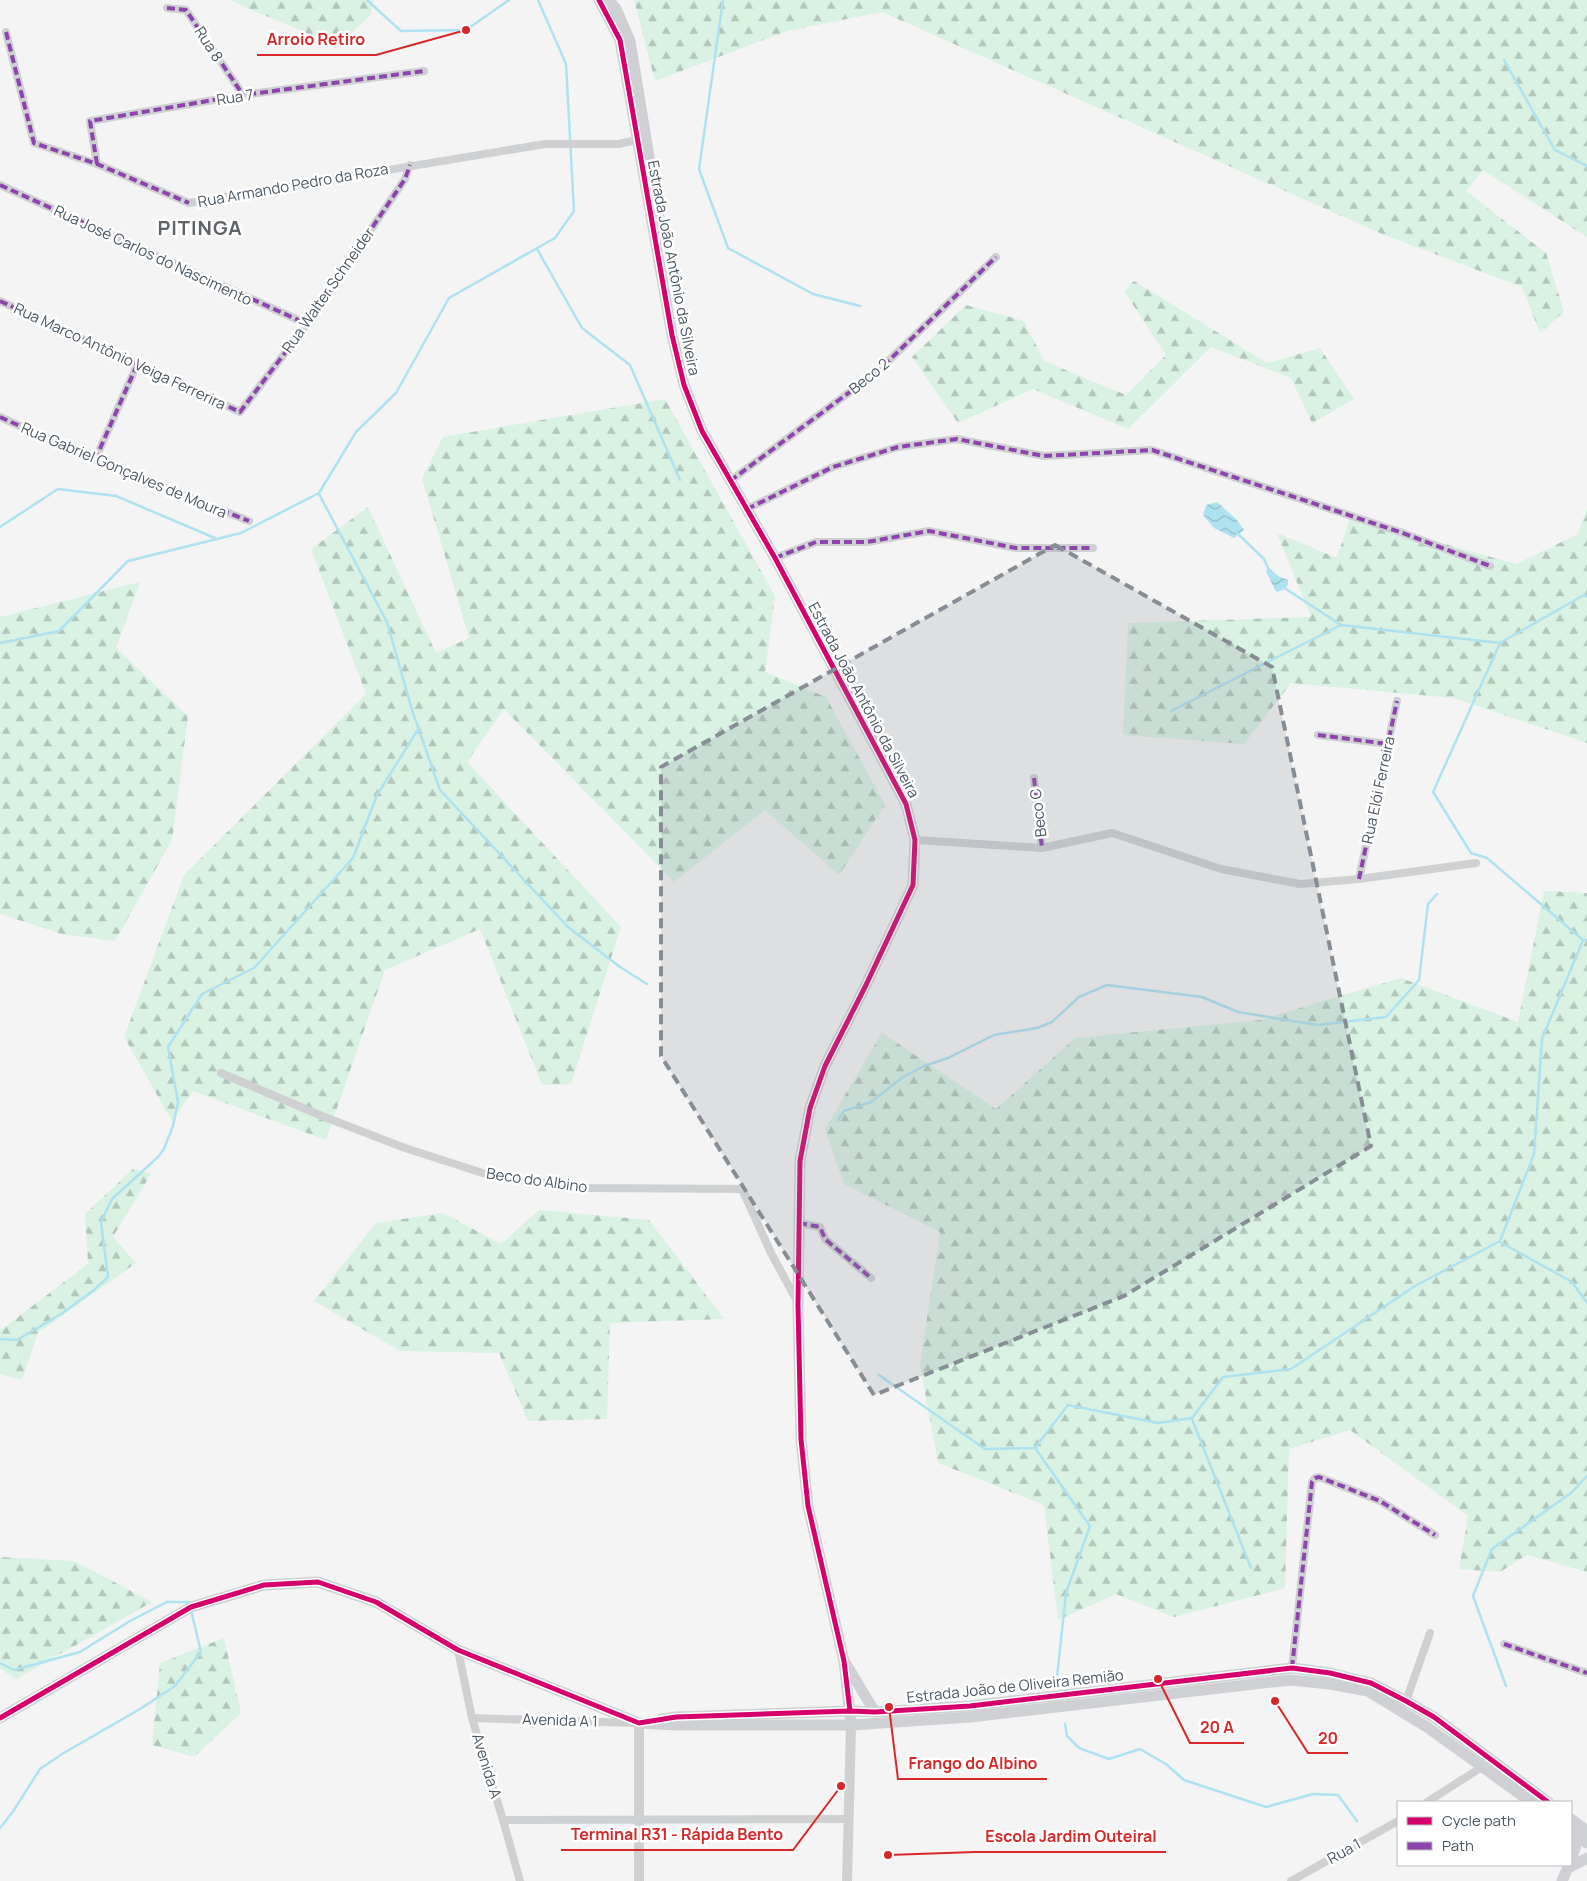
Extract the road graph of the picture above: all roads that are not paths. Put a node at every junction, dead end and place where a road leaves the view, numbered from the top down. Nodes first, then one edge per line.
1 (599, 0) edge
2 (609, 0) edge
3 (167, 8) dead end
4 (6, 32) dead end
5 (424, 71) dead end
6 (243, 95) junction
7 (641, 140) junction
8 (97, 164) junction
9 (410, 165) junction
10 (0, 185) edge
11 (996, 257) dead end
12 (0, 300) edge
13 (307, 324) junction
14 (137, 365) junction
15 (240, 412) joint
16 (0, 417) edge
17 (95, 460) junction
18 (730, 481) junction
19 (747, 509) junction
20 (249, 521) dead end
21 (1093, 548) dead end
22 (775, 558) junction
23 (1490, 566) dead end
24 (1397, 701) dead end
25 (1318, 735) dead end
26 (1388, 744) junction
27 (1034, 778) dead end
28 (915, 840) junction
29 (1042, 848) junction
30 (1476, 863) dead end
31 (1358, 879) junction
32 (221, 1073) dead end
33 (799, 1223) junction
34 (871, 1278) dead end
35 (798, 1305) junction
36 (1435, 1535) dead end
37 (1430, 1633) dead end
38 (1504, 1644) dead end
39 (458, 1650) junction
40 (844, 1661) junction
41 (1292, 1668) junction
42 (1587, 1673) edge
43 (1406, 1700) junction
44 (850, 1711) junction
45 (875, 1712) junction
46 (0, 1718) edge
47 (472, 1718) junction
48 (639, 1723) junction
49 (851, 1724) junction
50 (1482, 1767) junction
51 (1429, 1801) edge
52 (1530, 1801) edge
53 (1547, 1801) edge
54 (639, 1819) junction
55 (848, 1819) junction
56 (504, 1820) junction
57 (1397, 1822) edge
58 (1579, 1831) edge
59 (1572, 1854) edge
60 (1587, 1858) edge
61 (1572, 1863) edge
62 (1568, 1866) edge
63 (520, 1881) edge
64 (639, 1881) edge
65 (847, 1881) edge
66 (1291, 1881) edge
67 (1562, 1881) edge

1 - 7 main road, Estrada João Antônio da Silveira
2 - 7 main road, Estrada João Antônio da Silveira
3 - 6 street, Rua 8
4 - 8 street, Rua Armando Pedro da Roza
5 - 6 street, Rua 7
6 - 8 street, Rua 7
7 - 9 street, Rua Armando Pedro da Roza
7 - 18 main road, Estrada João Antônio da Silveira
8 - 9 street, Rua Armando Pedro da Roza
9 - 13 street, Rua Walter Schneider
10 - 13 street, Rua José Carlos do Nascimento
11 - 18 street, Beco 2
12 - 14 street, Rua Marco Antônio Veiga Ferrerira
13 - 15 street, Rua Walter Schneider
14 - 15 street, Rua Marco Antônio Veiga Ferrerira
14 - 17 street
16 - 17 street, Rua Gabriel Gonçalves de Moura
17 - 20 street, Rua Gabriel Gonçalves de Moura
18 - 19 main road, Estrada João Antônio da Silveira
19 - 22 main road, Estrada João Antônio da Silveira
19 - 23 street
21 - 22 street
22 - 28 main road, Estrada João Antônio da Silveira
24 - 26 street, Rua Elói Ferreira
25 - 26 street
26 - 31 street, Rua Elói Ferreira
27 - 29 street, Beco C
28 - 29 street
28 - 33 main road, Estrada João Antônio da Silveira
29 - 31 street
30 - 31 street
32 - 35 street, Beco do Albino
33 - 34 street
33 - 35 main road, Estrada João Antônio da Silveira
35 - 40 main road, Estrada João Antônio da Silveira
36 - 41 street
37 - 43 street
38 - 42 street
39 - 46 main road, Estrada João de Oliveira Remião
39 - 47 street, Avenida A
39 - 48 main road, Estrada João de Oliveira Remião
40 - 44 main road, Estrada João Antônio da Silveira
40 - 45 main road, Estrada João Antônio da Silveira
41 - 43 main road, Estrada João de Oliveira Remião
41 - 45 main road, Estrada João de Oliveira Remião
43 - 53 main road, Estrada João de Oliveira Remião
44 - 45 main road, Estrada João de Oliveira Remião
44 - 48 main road, Estrada João de Oliveira Remião
44 - 49 main road, Estrada João Antônio da Silveira
45 - 49 main road
47 - 48 street, Avenida A 1
47 - 56 street, Avenida A
48 - 49 main road, Estrada João de Oliveira Remião
48 - 54 street
49 - 50 main road, Estrada João de Oliveira Remião
49 - 55 street
50 - 51 street
50 - 52 main road, Estrada João de Oliveira Remião
54 - 55 street
54 - 56 street
54 - 64 street
55 - 65 street
56 - 63 street, Avenida A
57 - 66 street, Rua 1
58 - 59 main road
60 - 61 main road
62 - 67 main road

